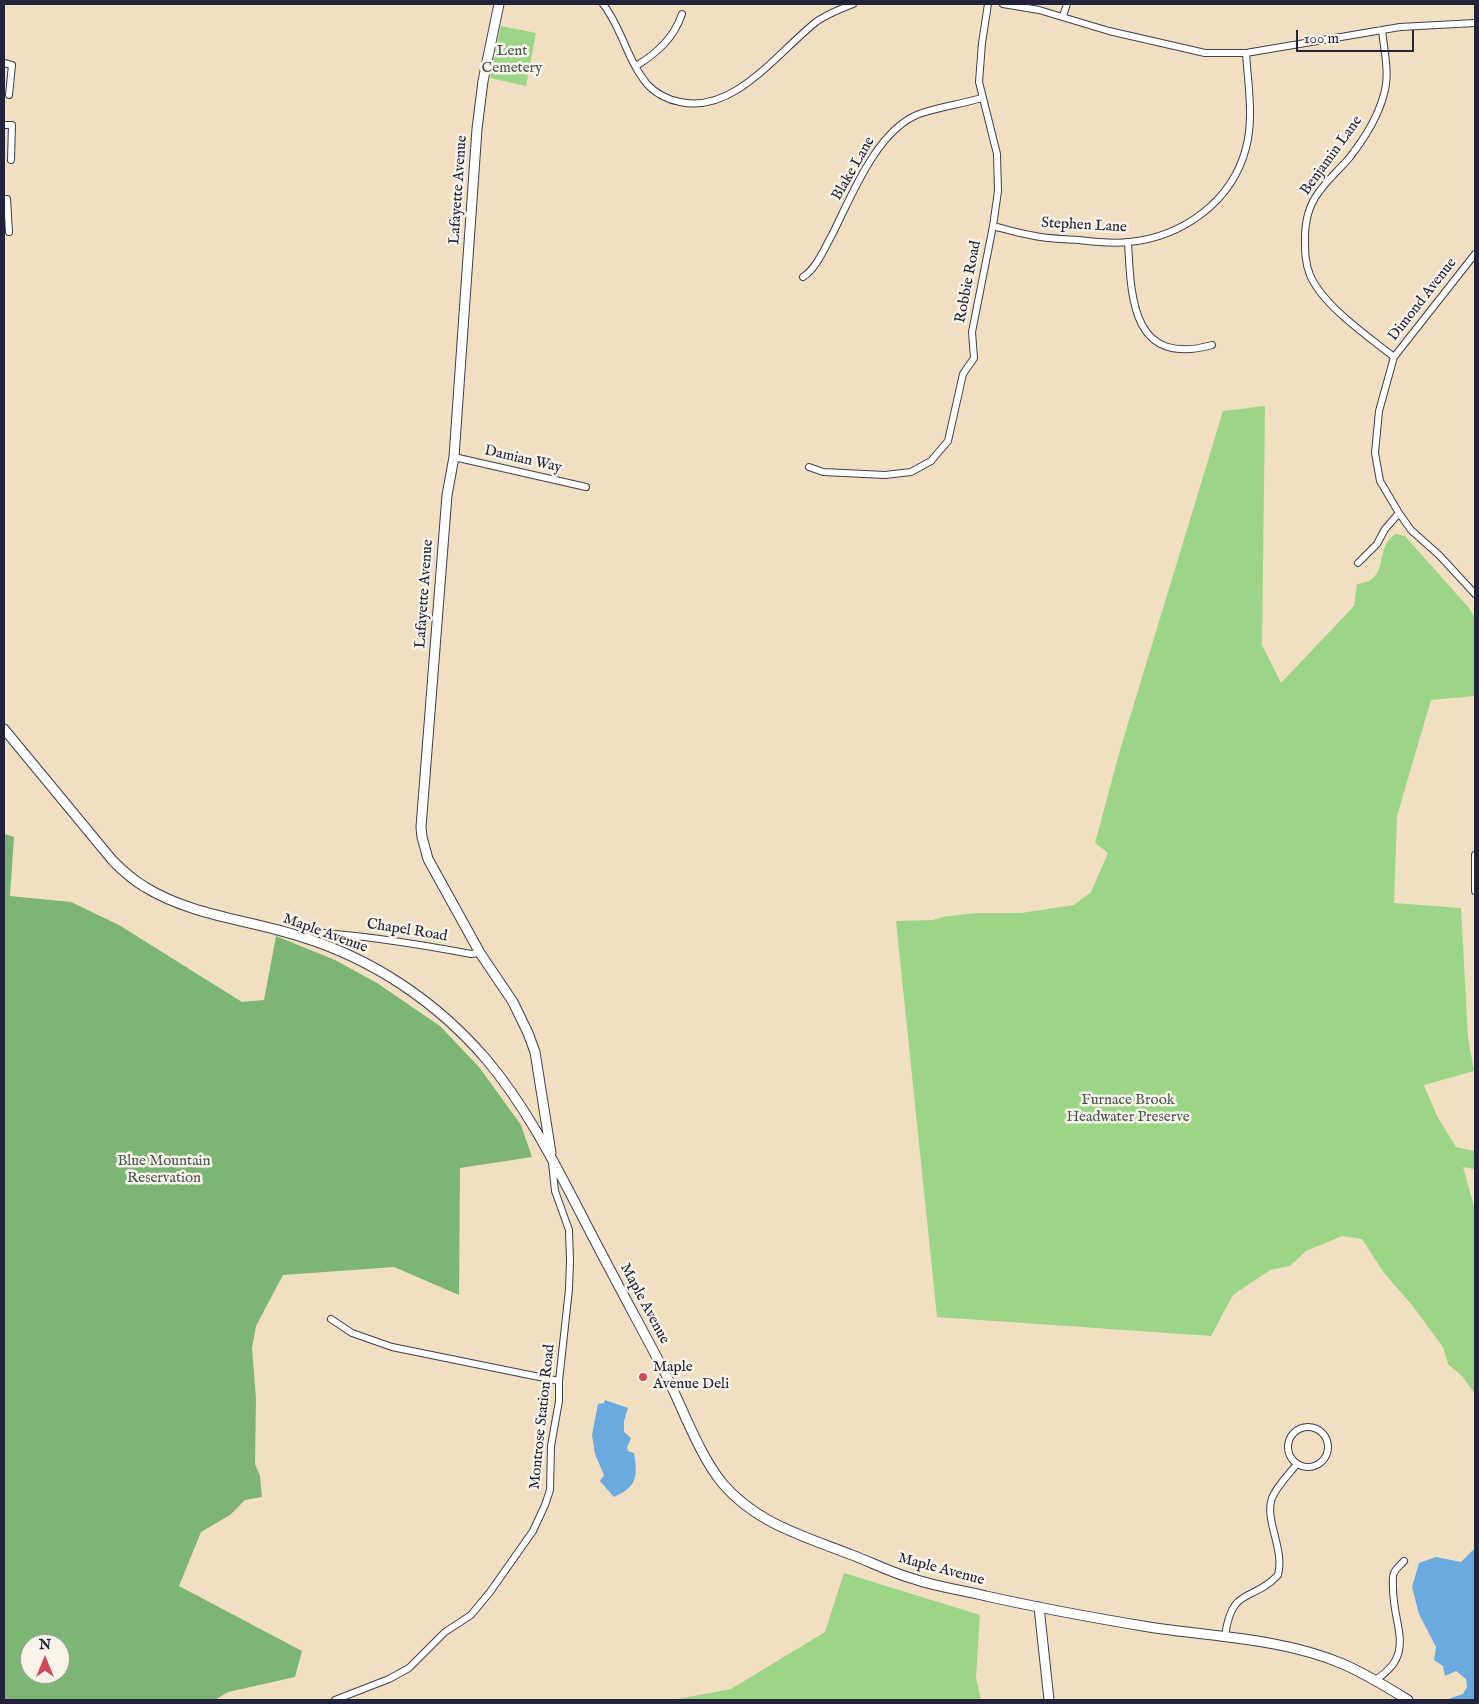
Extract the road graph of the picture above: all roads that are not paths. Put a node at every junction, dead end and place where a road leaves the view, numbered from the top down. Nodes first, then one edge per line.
1 (499, 4) edge
2 (603, 4) edge
3 (853, 4) edge
4 (988, 4) edge
5 (1004, 4) edge
6 (1067, 4) edge
7 (682, 14) dead end
8 (1064, 16) junction
9 (1475, 23) edge
10 (1382, 30) junction
11 (1246, 53) junction
12 (4, 63) edge
13 (636, 66) junction
14 (9, 95) dead end
15 (982, 98) junction
16 (4, 125) edge
17 (11, 160) dead end
18 (4, 199) edge
19 (993, 226) junction
20 (8, 232) dead end
21 (1128, 242) junction
22 (1475, 254) edge
23 (804, 277) dead end
24 (1212, 345) dead end
25 (1394, 357) junction
26 (454, 457) junction
27 (809, 467) dead end
28 (586, 487) dead end
29 (1398, 513) junction
30 (1358, 563) dead end
31 (1475, 594) edge
32 (4, 729) edge
33 (1475, 855) edge
34 (1475, 891) edge
35 (301, 936) junction
36 (480, 953) junction
37 (552, 1158) junction
38 (331, 1319) dead end
39 (559, 1381) junction
40 (1297, 1464) junction
41 (1404, 1561) dead end
42 (1039, 1607) junction
43 (1225, 1636) junction
44 (1375, 1680) junction
45 (334, 1700) edge
46 (1049, 1700) edge
47 (1408, 1700) edge

1 - 26 street, Lafayette Avenue
2 - 13 street
3 - 13 street
4 - 15 street, Robbie Road
5 - 8 street
6 - 8 street
7 - 13 street
8 - 11 street
9 - 10 street
10 - 11 street
10 - 25 street, Benjamin Lane
11 - 21 street, Stephen Lane
12 - 14 street
15 - 19 street, Robbie Road
15 - 23 street, Blake Lane
16 - 17 street
18 - 20 street
19 - 21 street, Stephen Lane
19 - 27 street, Robbie Road
21 - 24 street
22 - 25 street, Dimond Avenue
25 - 29 street, Dimond Avenue
26 - 28 street, Damian Way
26 - 36 street, Lafayette Avenue
29 - 30 street
29 - 31 street, Dimond Avenue
32 - 35 street, Maple Avenue
33 - 34 street
35 - 36 street, Chapel Road
35 - 37 street, Maple Avenue
36 - 37 street, Lafayette Avenue
37 - 39 street, Montrose Station Road
37 - 42 street, Maple Avenue
38 - 39 street
39 - 45 street, Montrose Station Road
40 - 40 street
40 - 43 street
41 - 44 street
42 - 43 street, Maple Avenue
42 - 46 street
43 - 44 street, Maple Avenue
44 - 47 street, Maple Avenue

